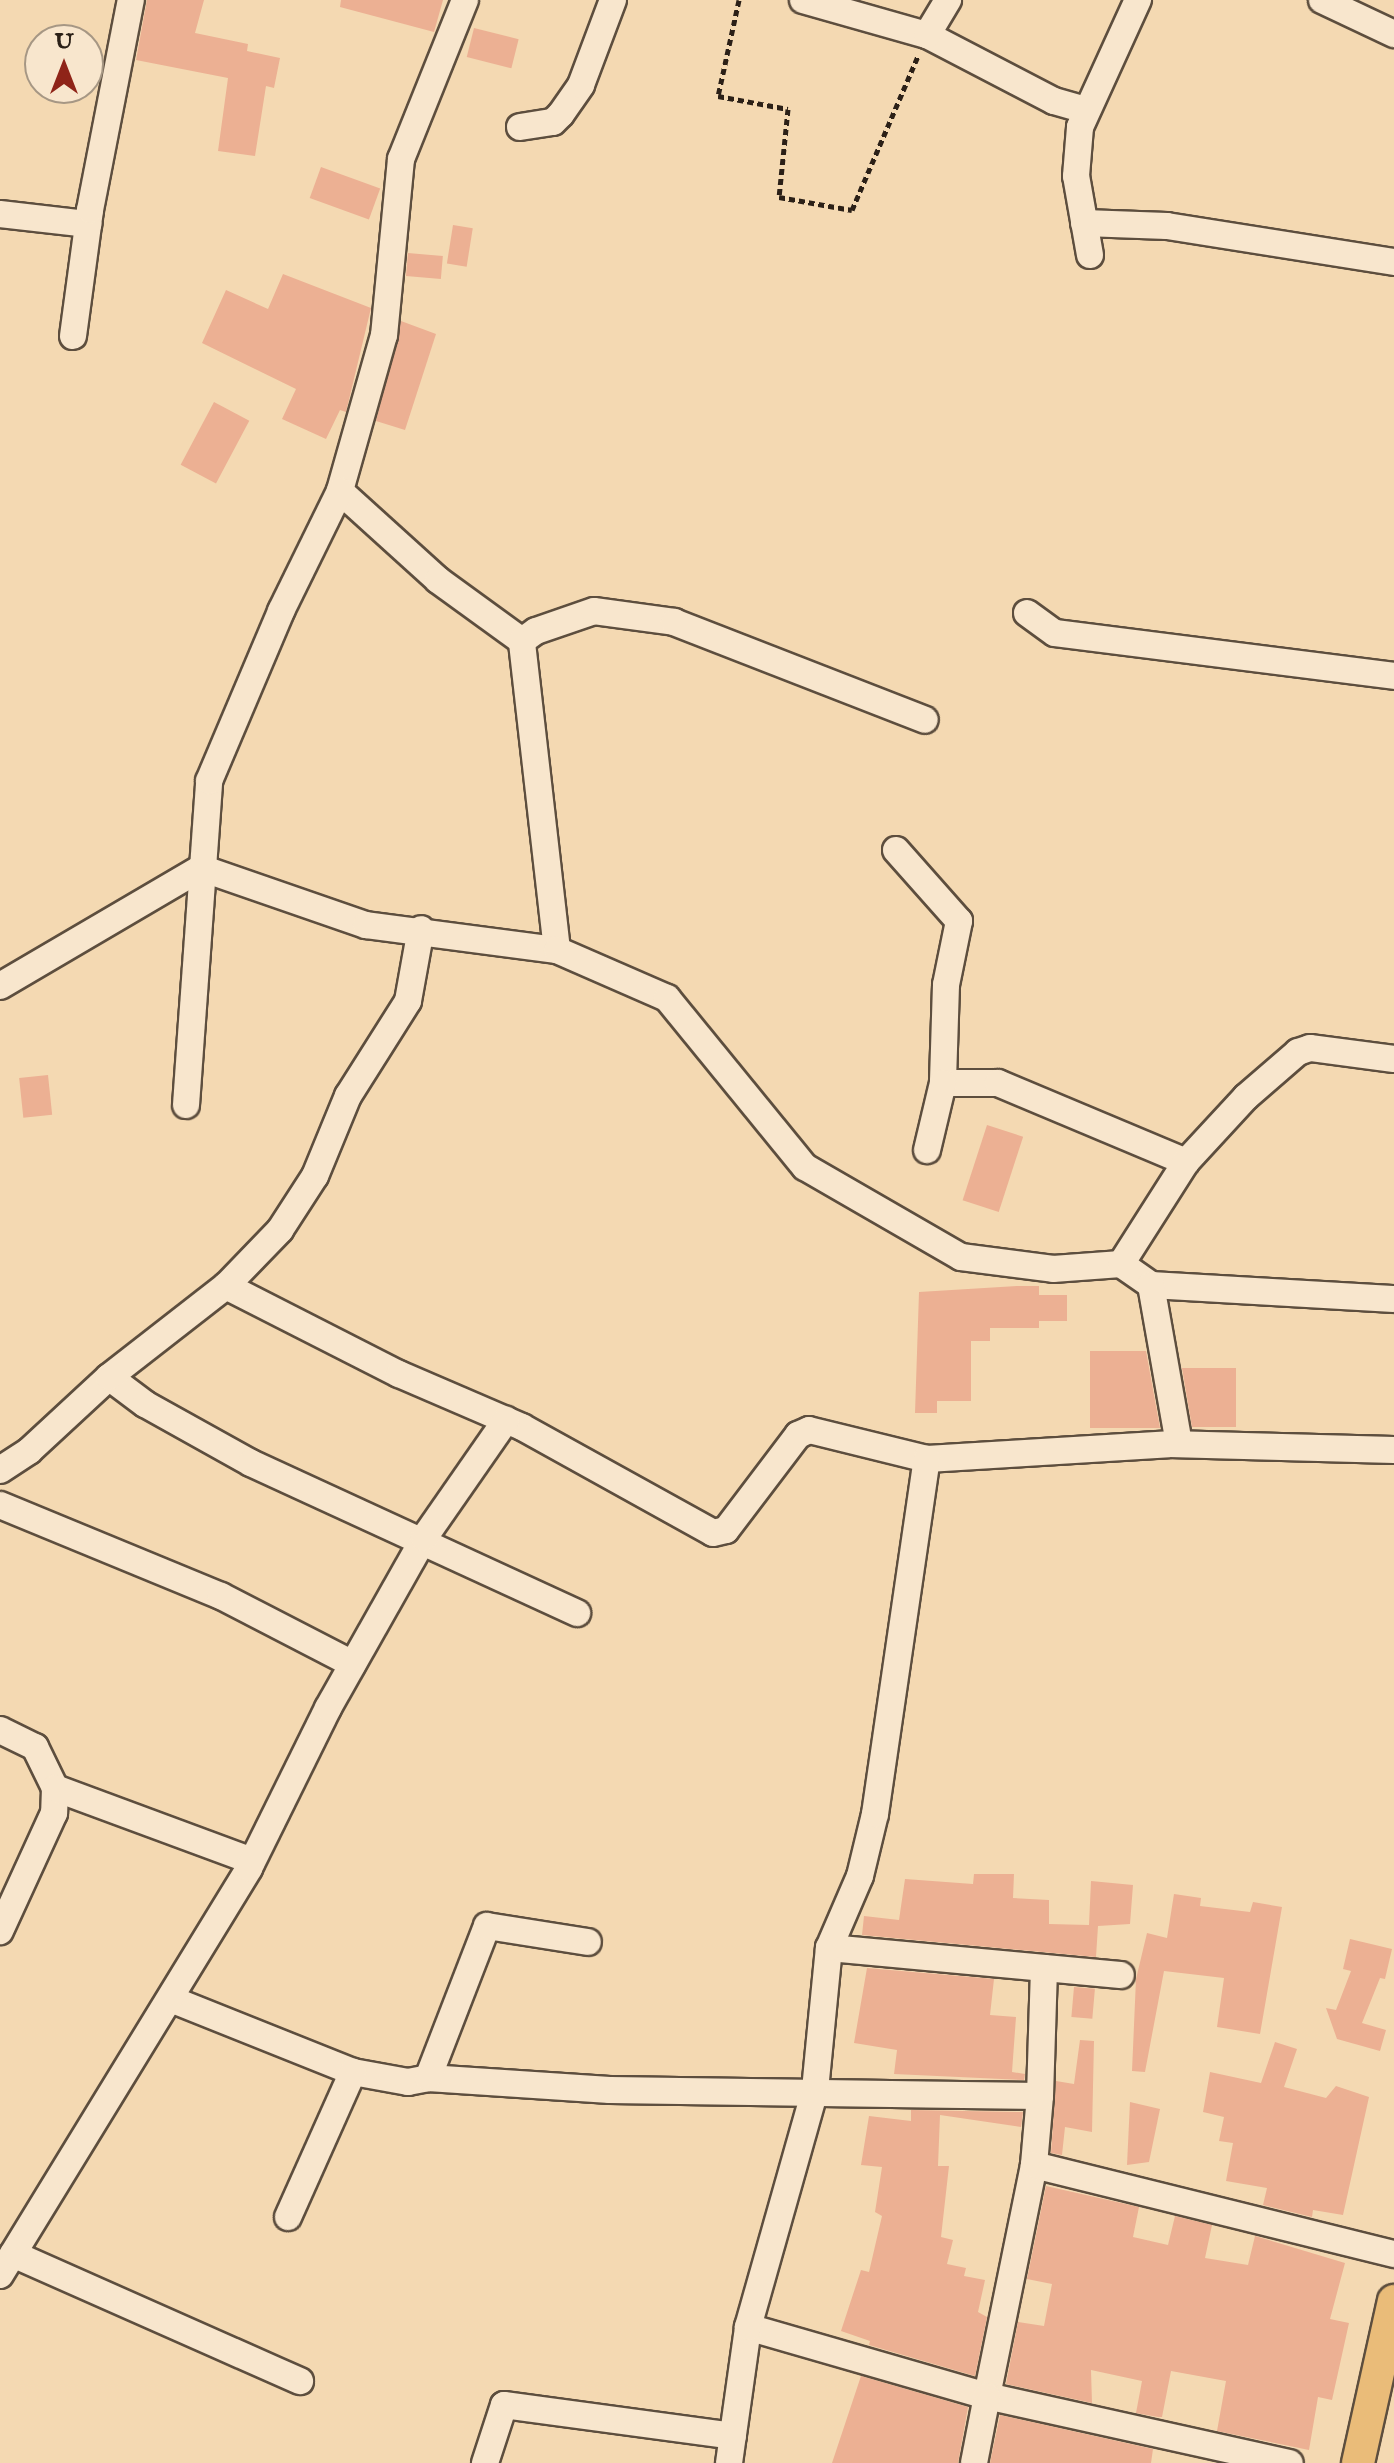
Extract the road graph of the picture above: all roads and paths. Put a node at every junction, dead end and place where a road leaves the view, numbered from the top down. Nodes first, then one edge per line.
1 (131, 0) edge
2 (465, 0) edge
3 (613, 0) edge
4 (739, 0) edge
5 (803, 0) edge
6 (948, 0) edge
7 (1138, 0) edge
8 (1322, 0) edge
9 (1394, 34) edge
10 (927, 35) junction
11 (1085, 110) junction
12 (520, 127) dead end
13 (0, 214) edge
14 (1084, 223) junction
15 (88, 224) junction
16 (1090, 255) dead end
17 (1394, 262) edge
18 (73, 336) dead end
19 (340, 491) junction
20 (1027, 613) dead end
21 (522, 641) junction
22 (1394, 676) edge
23 (925, 720) dead end
24 (896, 850) dead end
25 (201, 868) junction
26 (421, 929) junction
27 (557, 950) junction
28 (0, 986) edge
29 (1394, 1059) edge
30 (943, 1083) junction
31 (186, 1105) dead end
32 (927, 1150) dead end
33 (1186, 1162) junction
34 (1121, 1264) junction
35 (1151, 1285) junction
36 (226, 1286) junction
37 (1394, 1299) edge
38 (109, 1377) junction
39 (506, 1420) junction
40 (1179, 1444) junction
41 (1394, 1450) edge
42 (927, 1459) junction
43 (0, 1470) edge
44 (0, 1505) edge
45 (424, 1538) junction
46 (577, 1613) dead end
47 (353, 1664) junction
48 (0, 1730) edge
49 (55, 1788) junction
50 (252, 1861) junction
51 (0, 1931) edge
52 (588, 1942) dead end
53 (829, 1948) junction
54 (1044, 1968) junction
55 (1121, 1975) dead end
56 (173, 2000) junction
57 (353, 2072) junction
58 (428, 2078) junction
59 (815, 2090) junction
60 (1040, 2096) junction
61 (1034, 2165) junction
62 (288, 2217) dead end
63 (1394, 2254) edge
64 (7, 2265) edge
65 (1394, 2301) edge
66 (748, 2327) junction
67 (300, 2381) dead end
68 (987, 2396) junction
69 (733, 2436) junction
70 (485, 2463) edge
71 (729, 2463) edge
72 (974, 2463) edge
73 (1290, 2463) edge
74 (1358, 2463) edge

1 - 15 street
2 - 19 street
3 - 12 street
4 - 10 path
5 - 10 street
6 - 10 street
7 - 11 street
8 - 9 street
10 - 11 street
11 - 14 street
13 - 15 street
14 - 16 street
14 - 17 street
15 - 18 street
19 - 21 street
19 - 25 street
20 - 22 street
21 - 23 street
21 - 27 street
24 - 30 street
25 - 26 street
25 - 28 street
25 - 31 street
26 - 27 street
26 - 36 street
27 - 34 street
29 - 33 street
30 - 32 street
30 - 33 street
33 - 34 street
34 - 35 street
35 - 37 street
35 - 40 street
36 - 38 street
36 - 39 street
38 - 43 street
38 - 45 street
39 - 42 street
39 - 45 street
40 - 41 street
40 - 42 street
42 - 53 street
44 - 47 street
45 - 46 street
45 - 47 street
47 - 50 street
48 - 49 street
49 - 50 street
49 - 51 street
50 - 56 street
52 - 58 street
53 - 54 street
53 - 59 street
54 - 55 street
54 - 60 street
56 - 57 street
56 - 64 street
57 - 58 street
57 - 62 street
58 - 59 street
59 - 60 street
59 - 66 street
60 - 61 street
61 - 63 street
61 - 68 street
64 - 67 street
65 - 74 main road
66 - 68 street
66 - 69 street
68 - 72 street
68 - 73 street
69 - 70 street
69 - 71 street

